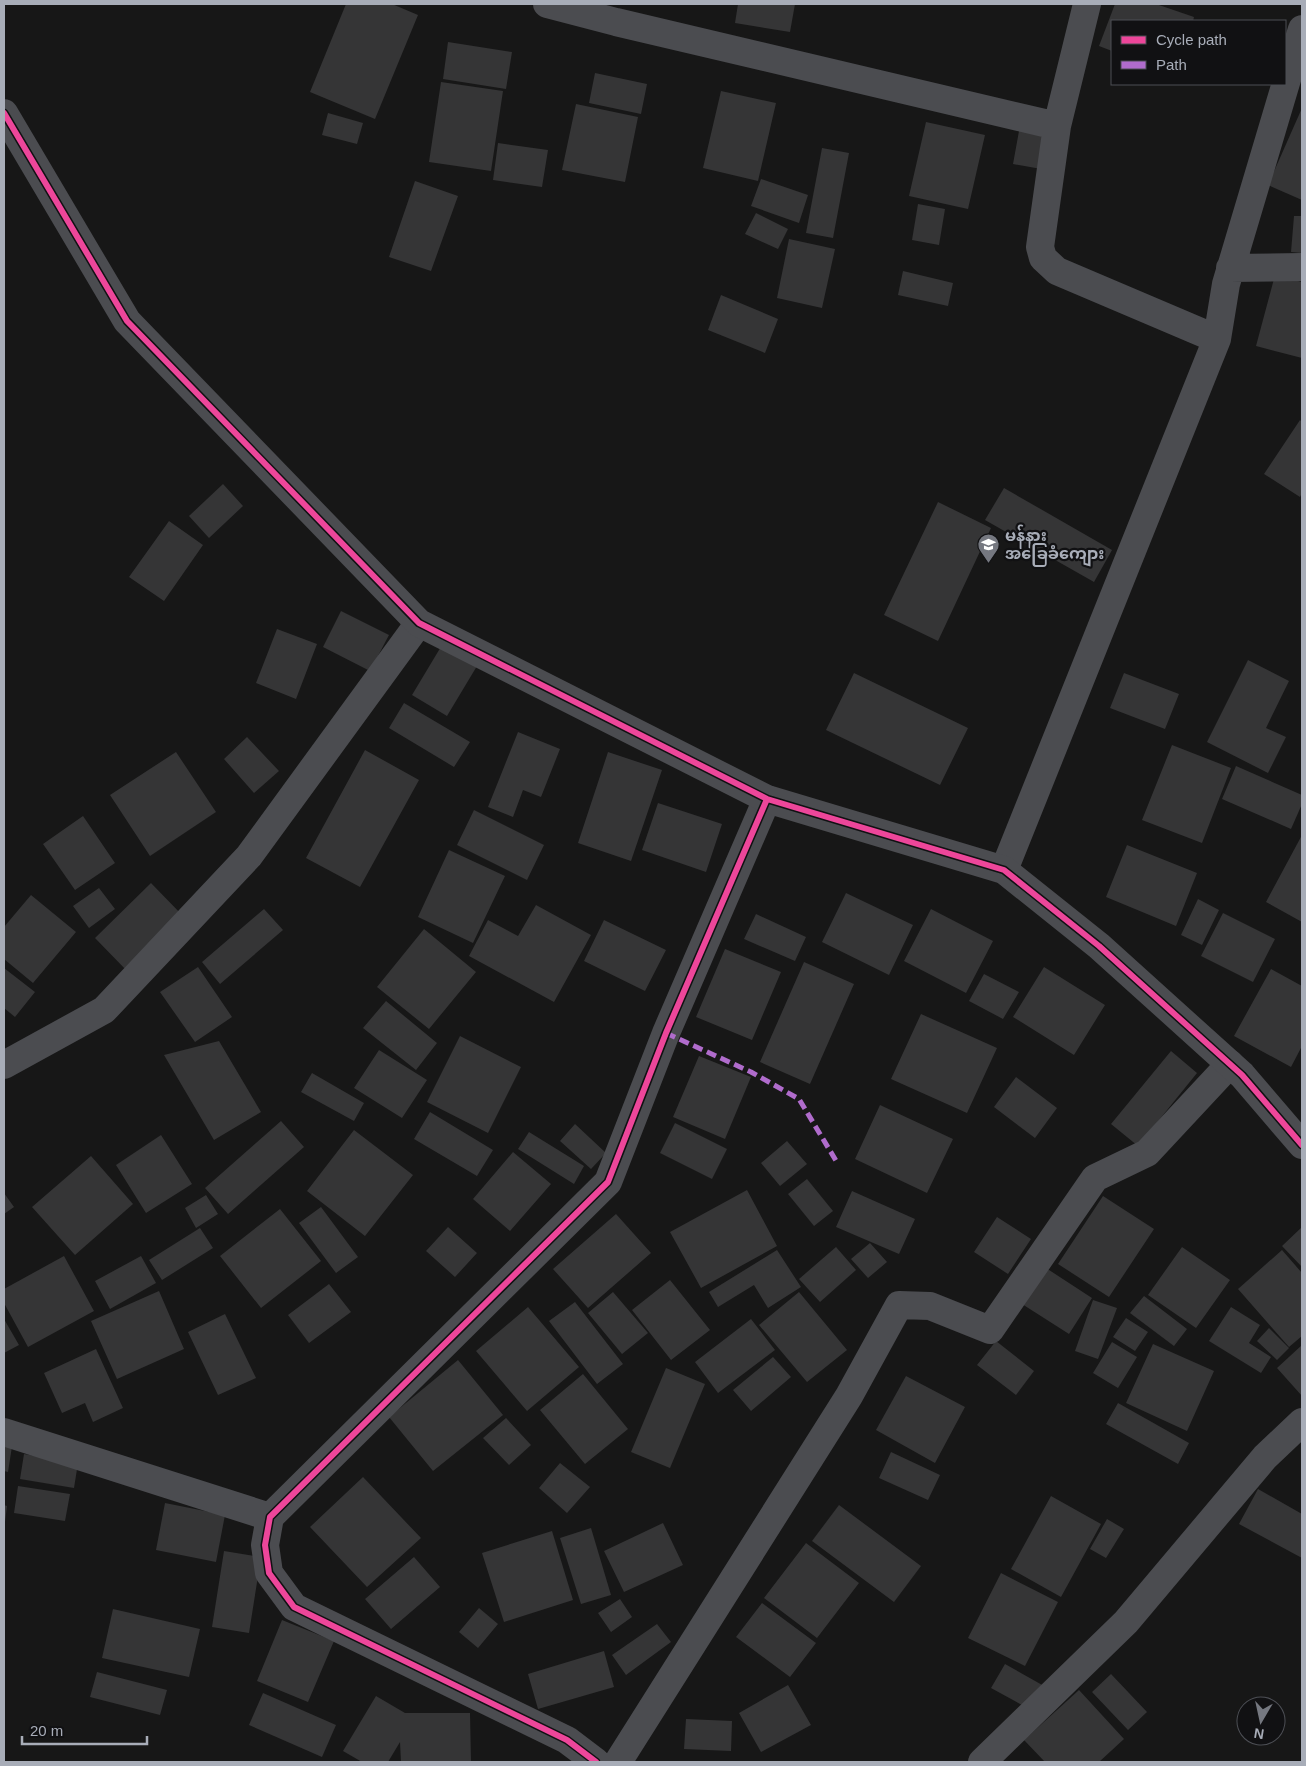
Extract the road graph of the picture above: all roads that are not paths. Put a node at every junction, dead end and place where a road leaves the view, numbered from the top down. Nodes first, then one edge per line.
1 (546, 4) edge
2 (1087, 4) edge
3 (1302, 29) edge
4 (1286, 82) edge
5 (1285, 85) edge
6 (4, 113) edge
7 (1057, 126) junction
8 (1302, 267) edge
9 (1230, 268) junction
10 (1217, 339) junction
11 (419, 623) junction
12 (767, 799) junction
13 (1004, 870) junction
14 (1230, 1064) junction
15 (4, 1065) edge
16 (1302, 1145) edge
17 (1302, 1422) edge
18 (4, 1432) edge
19 (270, 1517) junction
20 (596, 1762) edge
21 (618, 1762) edge
22 (982, 1762) edge

1 - 7 street
2 - 7 street
3 - 4 street
5 - 9 street
6 - 11 street
7 - 10 street
8 - 9 street
9 - 10 street
10 - 13 street
11 - 12 street
11 - 15 street
12 - 13 street
12 - 19 street
13 - 14 street
14 - 16 street
14 - 21 street
17 - 22 street
18 - 19 street
19 - 20 street

